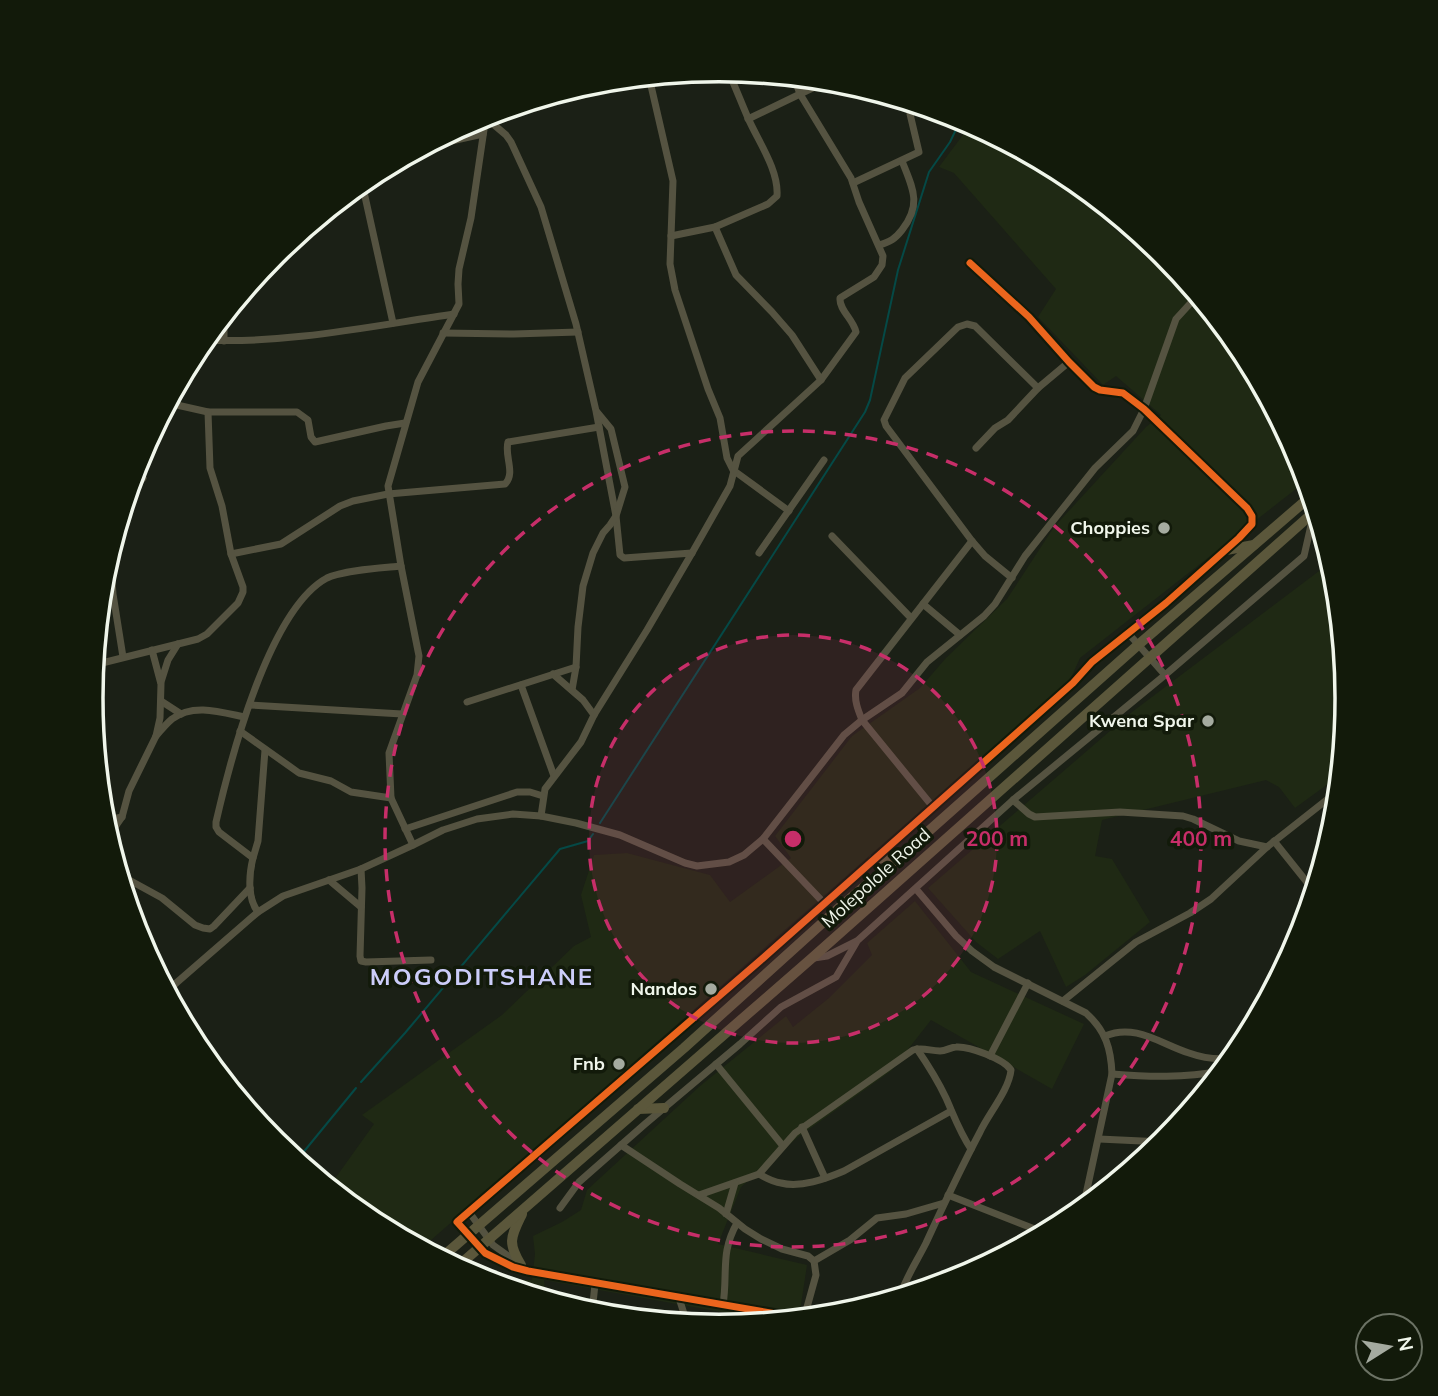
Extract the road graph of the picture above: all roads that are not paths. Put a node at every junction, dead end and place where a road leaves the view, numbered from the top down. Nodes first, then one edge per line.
1 (733, 83) edge
2 (651, 87) edge
3 (798, 88) edge
4 (809, 90) edge
5 (800, 94) junction
6 (910, 113) edge
7 (748, 119) junction
8 (495, 125) edge
9 (484, 129) edge
10 (483, 134) junction
11 (463, 138) edge
12 (902, 161) junction
13 (853, 183) junction
14 (365, 195) edge
15 (715, 227) junction
16 (671, 236) junction
17 (879, 246) junction
18 (970, 263) dead end
19 (1191, 303) edge
20 (454, 314) junction
21 (393, 323) junction
22 (224, 332) edge
23 (578, 332) junction
24 (443, 333) junction
25 (218, 341) edge
26 (224, 341) junction
27 (1069, 362) junction
28 (821, 380) junction
29 (1038, 388) junction
30 (178, 405) edge
31 (1144, 409) junction
32 (596, 411) junction
33 (208, 412) junction
34 (405, 423) junction
35 (599, 427) junction
36 (976, 448) dead end
37 (824, 460) dead end
38 (733, 470) junction
39 (388, 494) junction
40 (1303, 503) edge
41 (789, 511) junction
42 (615, 516) junction
43 (1307, 518) edge
44 (1311, 528) edge
45 (832, 536) dead end
46 (972, 541) junction
47 (1254, 545) junction
48 (1226, 550) junction
49 (692, 553) junction
50 (760, 553) dead end
51 (231, 554) junction
52 (401, 566) junction
53 (1012, 578) junction
54 (113, 591) edge
55 (923, 604) junction
56 (911, 618) junction
57 (1128, 633) junction
58 (960, 635) junction
59 (178, 644) junction
60 (1138, 645) junction
61 (152, 650) junction
62 (123, 657) junction
63 (1150, 659) junction
64 (105, 662) edge
65 (576, 667) junction
66 (553, 674) junction
67 (1165, 675) junction
68 (161, 684) junction
69 (521, 685) junction
70 (572, 690) junction
71 (161, 701) junction
72 (467, 702) dead end
73 (250, 705) junction
74 (181, 714) junction
75 (402, 714) junction
76 (594, 715) junction
77 (244, 717) junction
78 (862, 720) junction
79 (240, 731) junction
80 (156, 736) junction
81 (265, 750) junction
82 (554, 776) junction
83 (543, 796) junction
84 (391, 798) junction
85 (1013, 800) junction
86 (1326, 801) edge
87 (933, 807) junction
88 (541, 816) junction
89 (122, 817) junction
90 (115, 818) edge
91 (439, 818) junction
92 (117, 825) edge
93 (405, 829) junction
94 (443, 830) junction
95 (763, 839) junction
96 (1270, 844) junction
97 (413, 845) junction
98 (904, 853) junction
99 (253, 858) junction
100 (873, 860) junction
101 (361, 869) junction
102 (329, 880) junction
103 (133, 883) edge
104 (1306, 883) edge
105 (250, 888) junction
106 (916, 888) junction
107 (824, 903) junction
108 (361, 907) junction
109 (258, 912) junction
110 (214, 926) junction
111 (227, 939) junction
112 (858, 941) junction
113 (827, 956) junction
114 (812, 958) junction
115 (431, 960) dead end
116 (838, 975) junction
117 (1028, 983) junction
118 (175, 984) edge
119 (1063, 1001) junction
120 (723, 1035) junction
121 (1105, 1035) junction
122 (673, 1036) junction
123 (684, 1048) junction
124 (917, 1049) junction
125 (990, 1056) junction
126 (1217, 1060) edge
127 (716, 1064) junction
128 (1208, 1073) edge
129 (1112, 1074) junction
130 (664, 1108) junction
131 (638, 1109) junction
132 (951, 1111) junction
133 (802, 1127) junction
134 (1099, 1139) junction
135 (1146, 1141) edge
136 (621, 1144) junction
137 (783, 1146) junction
138 (971, 1149) junction
139 (759, 1174) junction
140 (825, 1178) junction
141 (735, 1183) junction
142 (1087, 1192) edge
143 (699, 1195) junction
144 (946, 1199) junction
145 (560, 1208) dead end
146 (525, 1209) junction
147 (469, 1212) junction
148 (726, 1214) junction
149 (737, 1223) junction
150 (478, 1226) junction
151 (1031, 1228) edge
152 (468, 1235) junction
153 (488, 1240) junction
154 (479, 1248) junction
155 (450, 1251) edge
156 (466, 1259) edge
157 (814, 1261) junction
158 (521, 1265) junction
159 (534, 1272) junction
160 (595, 1283) junction
161 (904, 1285) edge
162 (679, 1298) junction
163 (593, 1301) edge
164 (723, 1305) junction
165 (806, 1307) edge
166 (760, 1311) joint
167 (684, 1312) edge
168 (763, 1312) edge

1 - 7 street
2 - 16 street
3 - 5 street
4 - 5 street
5 - 7 street
5 - 13 street
6 - 12 street
7 - 15 street
8 - 23 street
9 - 10 street
10 - 11 street
10 - 20 street
12 - 13 street
12 - 17 street
13 - 17 street
14 - 21 street
15 - 16 street
15 - 28 street
16 - 38 street
17 - 28 street
18 - 27 street
19 - 31 street
20 - 21 street
20 - 24 street
21 - 26 street
22 - 26 street
23 - 24 street
23 - 32 street
24 - 34 street
25 - 26 street
27 - 29 street
27 - 31 street
28 - 38 street
29 - 36 street
29 - 46 street
30 - 33 street
31 - 48 street
31 - 53 street
32 - 35 street
32 - 42 street
33 - 34 street
33 - 51 street
34 - 39 street
35 - 39 street
35 - 42 street
37 - 41 street
38 - 41 street
38 - 49 street
39 - 51 street
39 - 52 street
40 - 47 main road, Molepolole Road
41 - 50 street
42 - 49 street
42 - 65 street
43 - 63 main road, Molepolole Road
44 - 67 street
45 - 56 street
46 - 53 street
46 - 55 street
47 - 48 main road
47 - 60 main road, Molepolole Road
48 - 57 street
49 - 76 street
51 - 59 street
52 - 73 street
52 - 75 street
53 - 58 street
54 - 62 street
55 - 56 street
55 - 58 street
56 - 78 street
57 - 60 street
57 - 87 street
58 - 78 street
59 - 61 street
59 - 68 street
60 - 63 street
60 - 98 main road, Molepolole Road
61 - 62 street
61 - 68 street
62 - 64 street
63 - 67 street
63 - 114 main road, Molepolole Road
65 - 66 street
65 - 70 street
66 - 69 street
66 - 70 street
67 - 85 street
68 - 71 street
69 - 72 street
69 - 82 street
70 - 76 street
71 - 74 street
71 - 80 street
73 - 75 street
73 - 77 street
74 - 77 street
74 - 80 street
75 - 84 street
76 - 82 street
77 - 79 street
78 - 87 street
78 - 95 street
79 - 81 street
79 - 99 street
80 - 89 street
81 - 84 street
81 - 99 street
82 - 83 street
83 - 88 street
83 - 91 street
84 - 93 street
85 - 96 street
85 - 106 street
86 - 96 street
87 - 100 street
88 - 94 street
88 - 95 street
89 - 90 street
89 - 92 street
91 - 93 street
91 - 94 street
93 - 97 street
94 - 97 street
95 - 107 street
96 - 104 street
96 - 119 street
97 - 101 street
98 - 100 main road
98 - 123 main road, Molepolole Road
99 - 105 street
100 - 107 street
101 - 102 street
101 - 108 street
102 - 108 street
102 - 109 street
103 - 110 street
105 - 109 street
105 - 110 street
106 - 112 street
106 - 117 street
107 - 122 street
108 - 115 street
109 - 111 street
110 - 111 street
111 - 118 street
112 - 113 street
112 - 116 street
113 - 114 street
113 - 116 street
114 - 120 main road, Molepolole Road
116 - 127 street
117 - 119 street
117 - 125 street
119 - 121 street
120 - 123 main road
120 - 131 main road, Molepolole Road
121 - 126 street
121 - 129 street
122 - 123 street
122 - 147 street
123 - 150 main road, Molepolole Road
124 - 125 street
124 - 132 street
124 - 133 street
125 - 138 street
127 - 130 street
127 - 137 street
128 - 129 street
129 - 134 street
130 - 131 main road
130 - 136 street
131 - 146 main road, Molepolole Road
132 - 138 street
132 - 140 street
133 - 137 street
133 - 140 street
134 - 135 street
134 - 142 street
136 - 143 street
136 - 145 street
137 - 139 street
138 - 144 street
139 - 140 street
139 - 141 street
141 - 143 street
141 - 148 street
143 - 148 street
144 - 151 street
144 - 157 street
144 - 161 street
146 - 153 main road, Molepolole Road
146 - 158 main road
147 - 150 street
147 - 152 street
148 - 149 street
149 - 157 street
149 - 164 street
150 - 152 main road, Molepolole Road
150 - 153 street
152 - 154 street
152 - 155 main road, Molepolole Road
153 - 154 main road, Molepolole Road
153 - 158 street
154 - 156 main road, Molepolole Road
154 - 159 street
157 - 165 street
158 - 159 street
159 - 160 street
160 - 162 street
160 - 163 street
162 - 164 street
162 - 167 street
164 - 166 street
166 - 168 street

